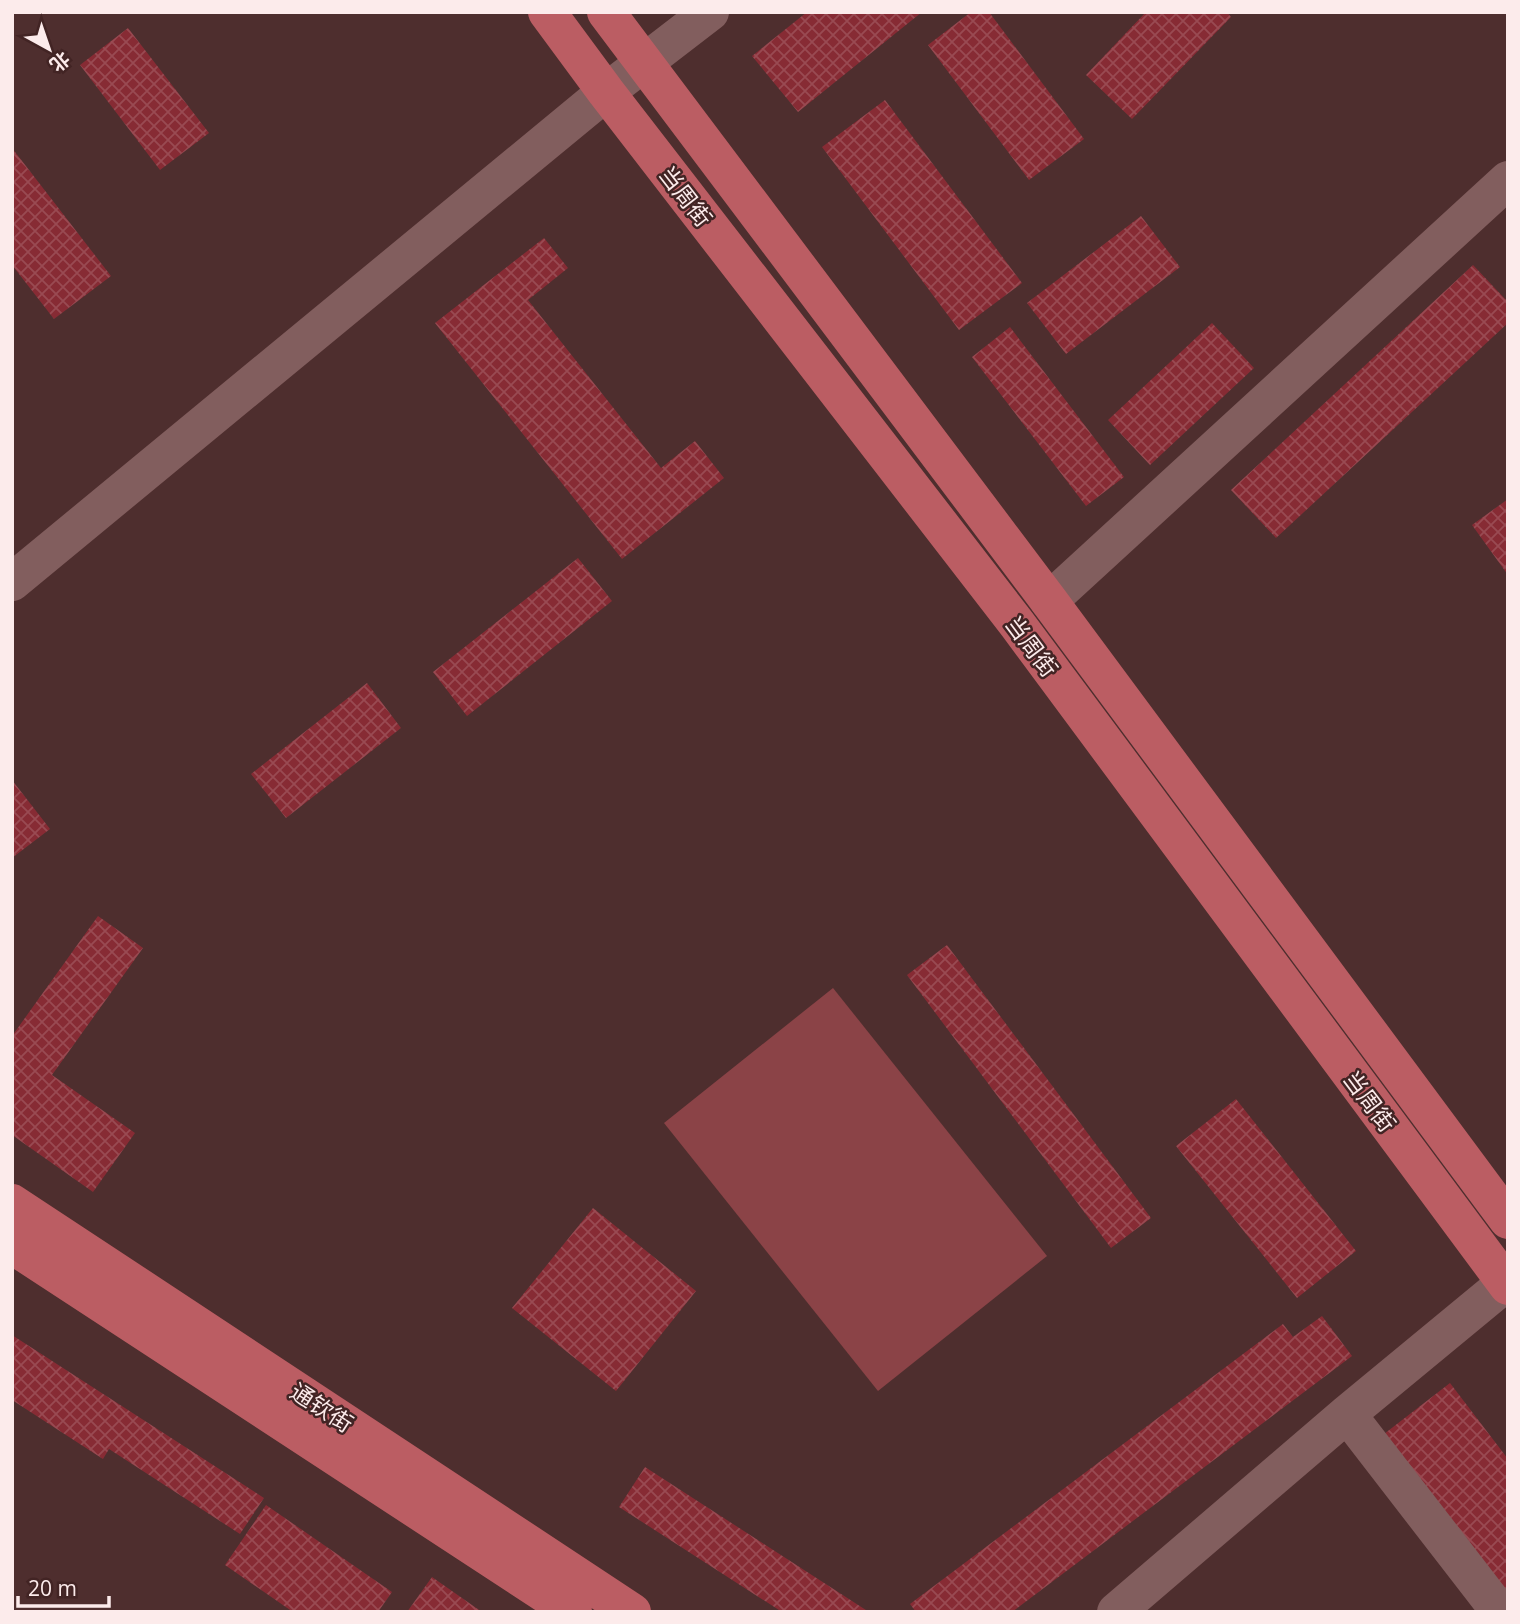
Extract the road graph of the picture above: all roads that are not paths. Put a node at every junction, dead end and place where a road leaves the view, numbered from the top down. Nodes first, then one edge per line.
1 (547, 12) edge
2 (606, 12) edge
3 (709, 12) edge
4 (644, 62) junction
5 (606, 92) junction
6 (1508, 180) edge
7 (12, 582) edge
8 (1049, 601) junction
9 (12, 1203) edge
10 (1508, 1220) edge
11 (12, 1245) edge
12 (1507, 1283) edge
13 (1347, 1414) junction
14 (573, 1612) edge
15 (632, 1612) edge
16 (1116, 1612) edge
17 (1500, 1612) edge

1 - 5 main road, 当周街
2 - 4 main road, 当周街
3 - 4 street
4 - 5 street
4 - 8 main road, 当周街
5 - 7 street
5 - 12 main road, 当周街
6 - 8 street
8 - 10 main road, 当周街
9 - 15 main road, 通钦街
11 - 14 main road
12 - 13 street
13 - 16 street
13 - 17 street

